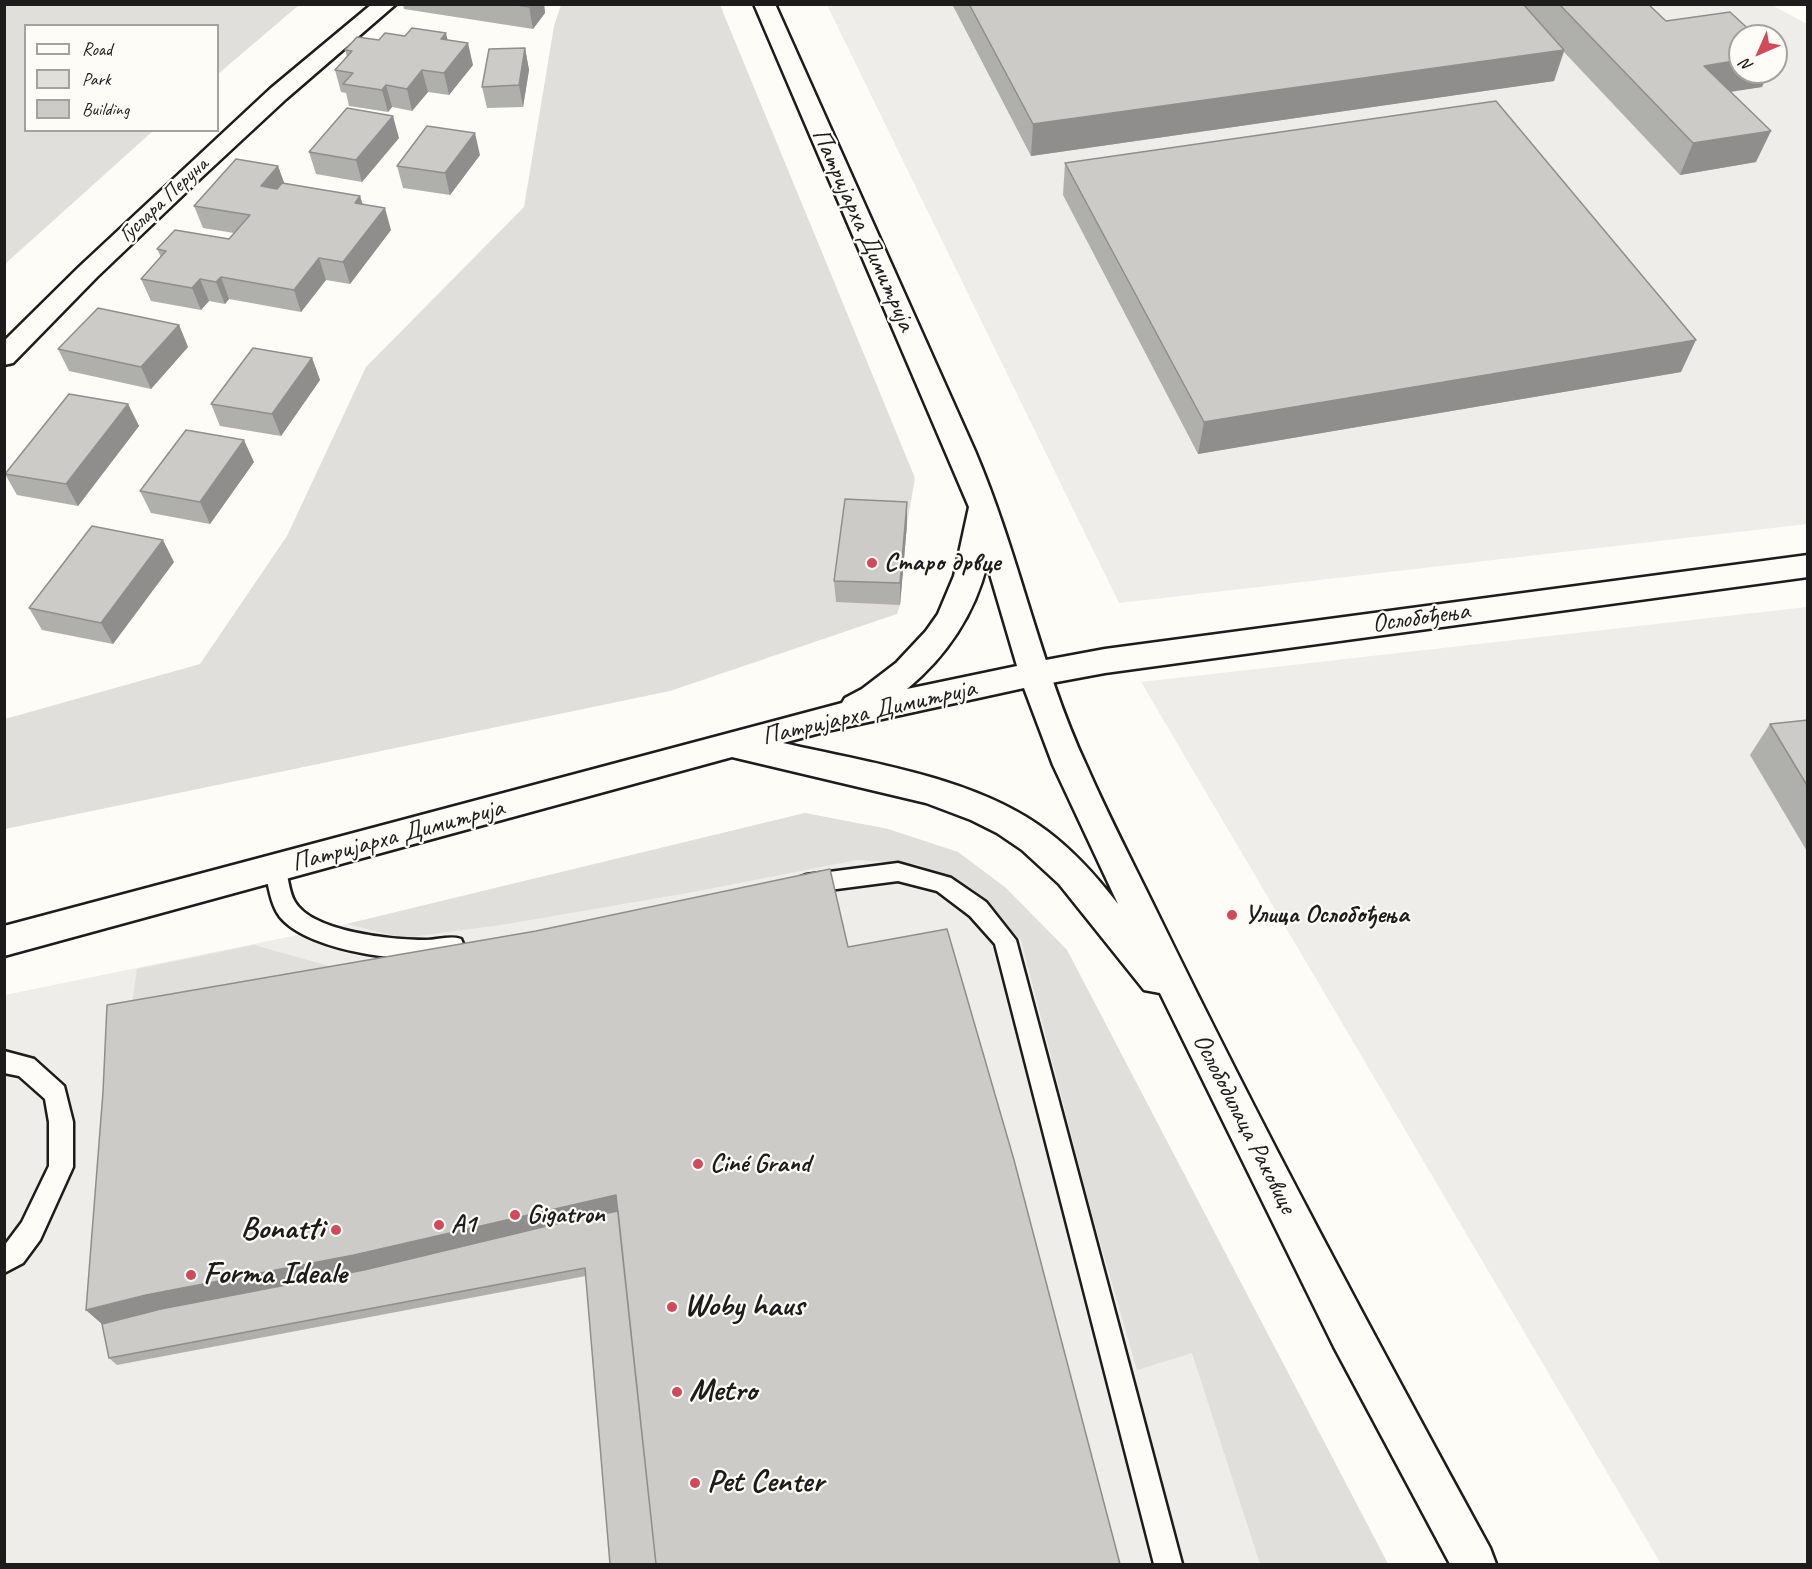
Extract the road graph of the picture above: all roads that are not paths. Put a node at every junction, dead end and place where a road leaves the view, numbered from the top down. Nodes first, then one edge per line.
1 (386, 4) edge
2 (764, 4) edge
3 (4, 357) edge
4 (983, 504) junction
5 (1808, 566) edge
6 (1035, 674) junction
7 (827, 719) junction
8 (735, 745) junction
9 (275, 869) junction
10 (790, 887) edge
11 (4, 941) edge
12 (474, 942) edge
13 (1188, 1014) junction
14 (4, 1062) edge
15 (4, 1261) edge
16 (1168, 1564) edge
17 (1474, 1564) edge

1 - 3 main road, Гуслара Перуна
2 - 4 main road, Патријарха Димитрија
4 - 6 main road, Патријарха Димитрија
4 - 7 main road
5 - 6 main road, Ослобођења
6 - 7 main road, Патријарха Димитрија
6 - 13 main road, Ослободилаца Раковице
7 - 8 main road, Патријарха Димитрија
8 - 9 main road, Патријарха Димитрија
8 - 13 main road
9 - 11 main road, Патријарха Димитрија
9 - 12 lane
10 - 16 lane
13 - 17 main road, Ослободилаца Раковице
14 - 15 lane

